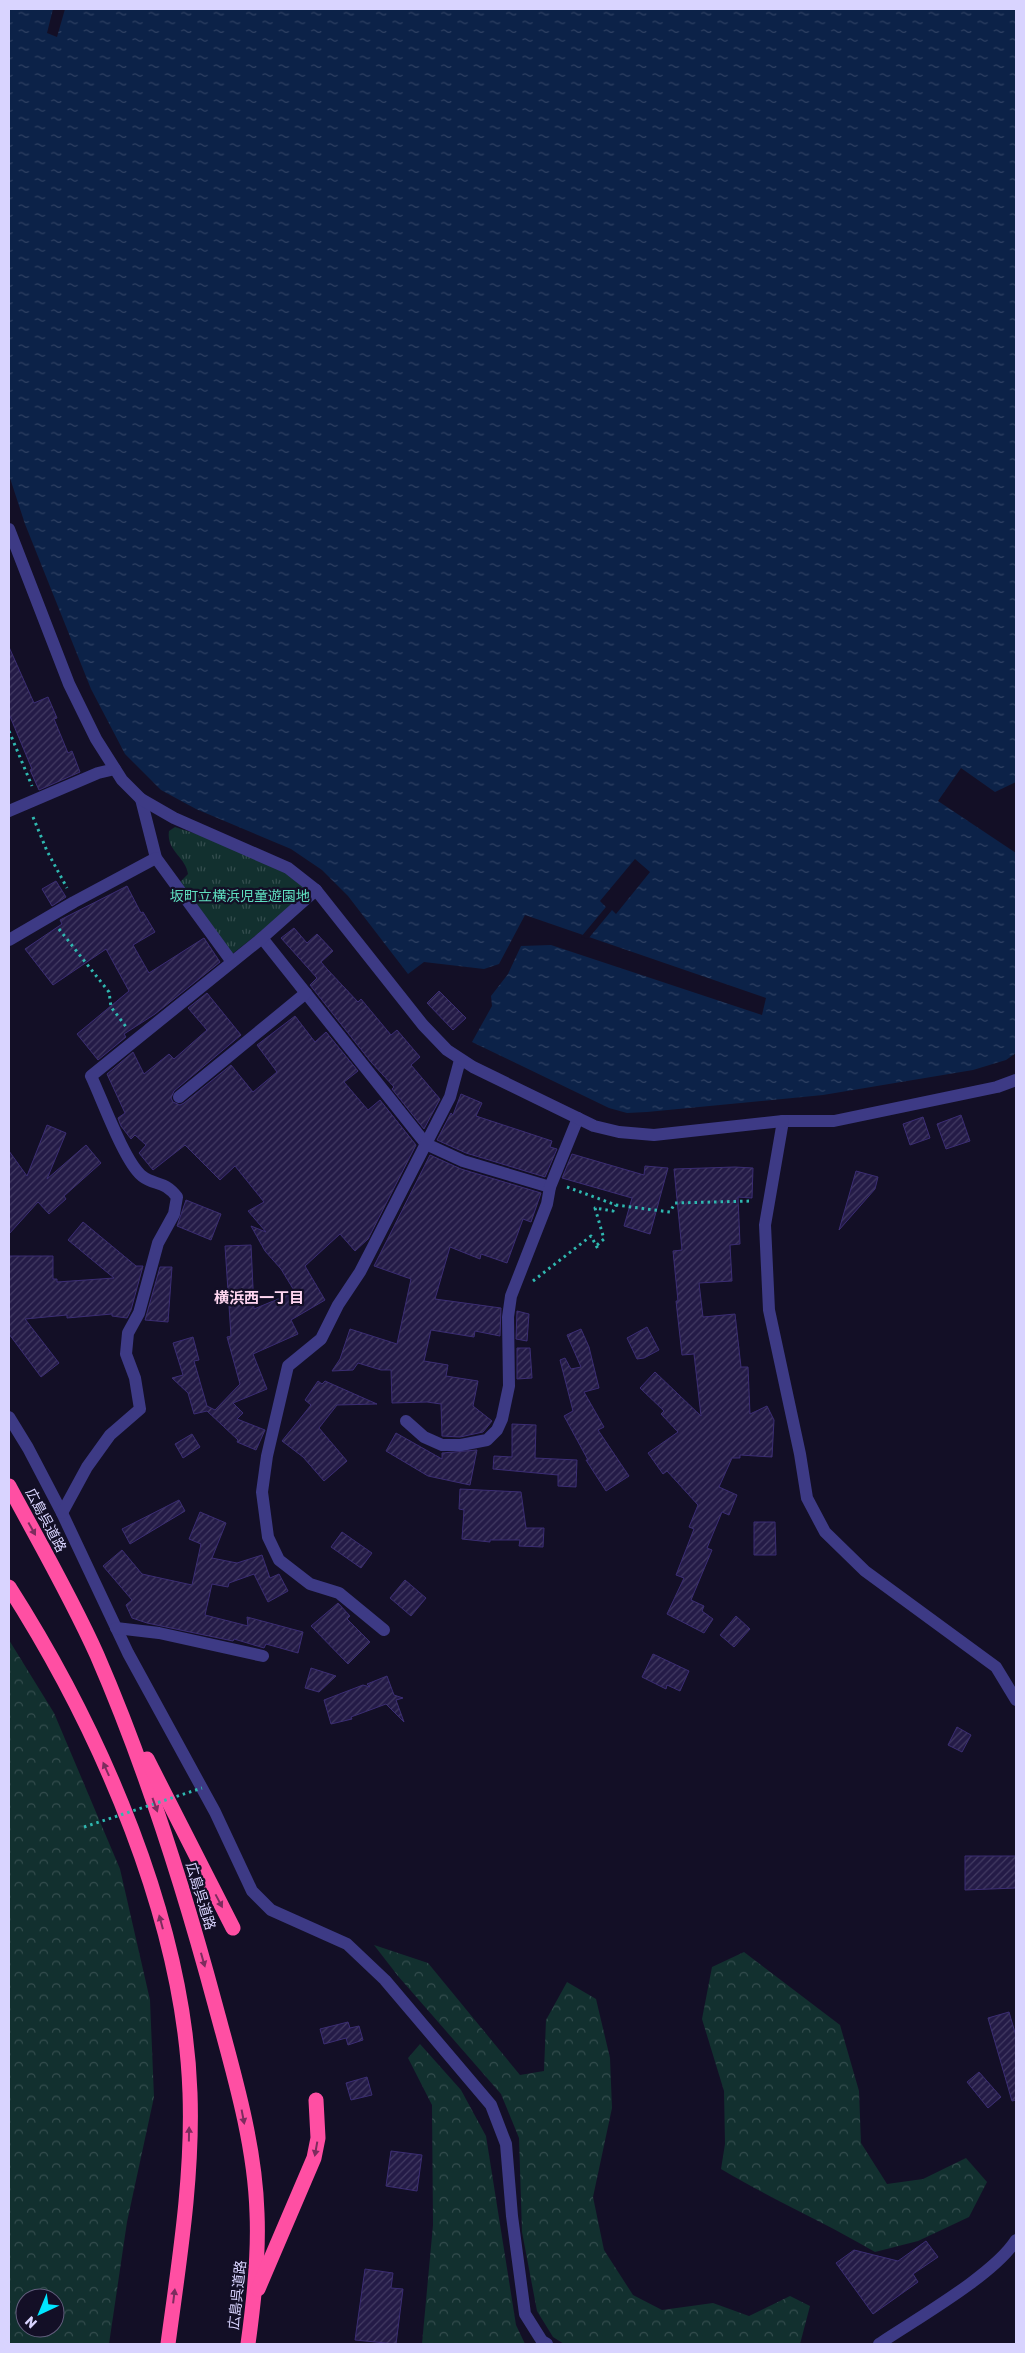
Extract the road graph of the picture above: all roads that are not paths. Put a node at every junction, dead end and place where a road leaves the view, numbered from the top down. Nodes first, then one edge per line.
1 (9, 529) edge
2 (115, 769) junction
3 (142, 799) junction
4 (9, 811) edge
5 (156, 858) junction
6 (316, 890) junction
7 (262, 938) junction
8 (9, 940) edge
9 (232, 962) junction
10 (306, 994) junction
11 (460, 1060) junction
12 (1016, 1080) edge
13 (179, 1097) dead end
14 (578, 1118) junction
15 (784, 1121) junction
16 (426, 1144) junction
17 (551, 1184) junction
18 (9, 1417) edge
19 (406, 1421) dead end
20 (9, 1486) edge
21 (62, 1513) junction
22 (9, 1587) edge
23 (116, 1628) junction
24 (384, 1630) dead end
25 (96, 1654) junction
26 (263, 1656) dead end
27 (1016, 1700) edge
28 (233, 1928) dead end
29 (316, 2100) dead end
30 (1016, 2240) edge
31 (254, 2300) junction
32 (168, 2344) edge
33 (248, 2344) edge
34 (547, 2344) edge
35 (879, 2344) edge

1 - 2 street
2 - 3 street
2 - 4 street
3 - 5 street
3 - 6 street
5 - 8 street
5 - 9 street
6 - 7 street
6 - 11 street
7 - 9 street
7 - 10 street
9 - 21 street
10 - 13 street
10 - 16 street
11 - 14 street
11 - 16 street
12 - 15 street
14 - 15 street
14 - 17 street
15 - 27 street
16 - 17 street
16 - 24 street
17 - 19 street
18 - 21 street
20 -> 25 highway, 広島呉道路
21 - 23 street
32 -> 22 highway
23 - 26 street
23 - 34 street
25 -> 28 highway
25 -> 31 highway, 広島呉道路
29 -> 31 highway
30 - 35 street
31 - 33 highway, 広島呉道路

